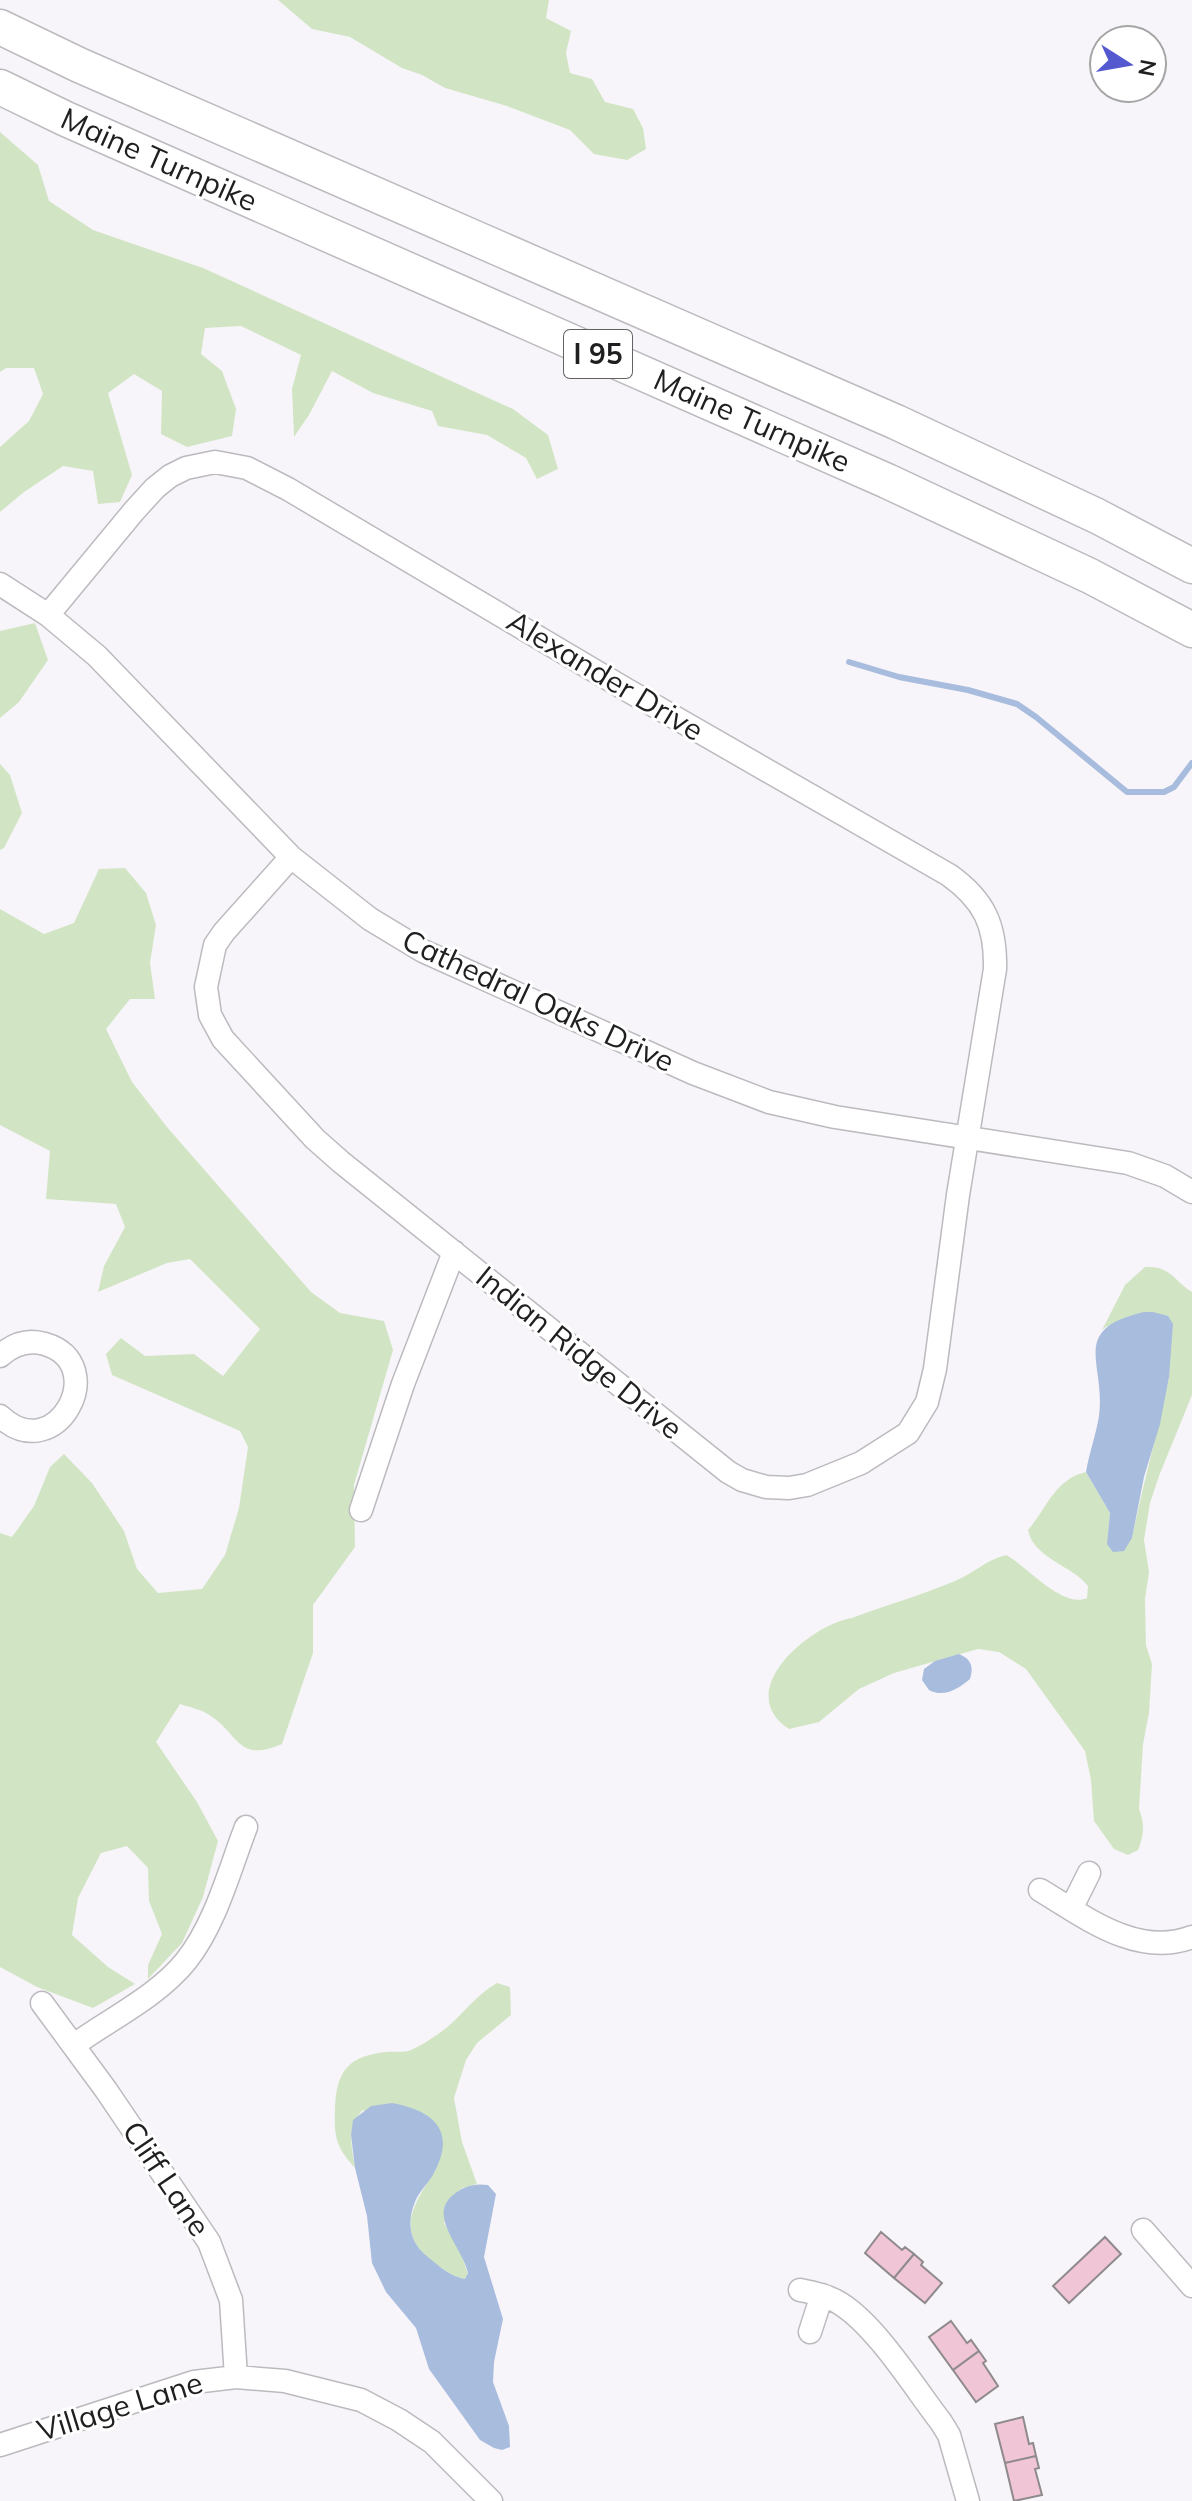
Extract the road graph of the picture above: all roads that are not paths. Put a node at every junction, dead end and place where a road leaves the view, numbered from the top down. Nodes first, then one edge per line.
1 (0, 27) edge
2 (0, 87) edge
3 (1192, 566) edge
4 (0, 584) edge
5 (48, 615) junction
6 (1192, 630) edge
7 (291, 857) junction
8 (967, 1138) junction
9 (1192, 1192) edge
10 (454, 1252) junction
11 (1, 1352) edge
12 (0, 1416) edge
13 (361, 1510) dead end
14 (246, 1827) dead end
15 (1089, 1873) dead end
16 (1040, 1890) dead end
17 (1071, 1909) junction
18 (1192, 1937) edge
19 (42, 2003) dead end
20 (74, 2045) junction
21 (1143, 2230) dead end
22 (1192, 2286) edge
23 (810, 2332) dead end
24 (236, 2377) junction
25 (0, 2445) edge
26 (491, 2501) edge
27 (968, 2501) edge

1 - 3 highway, Maine Turnpike / I 95
2 - 6 highway, Maine Turnpike / I 95
4 - 5 street, Cathedral Oaks Drive
5 - 7 street, Cathedral Oaks Drive
5 - 8 street, Alexander Drive
7 - 8 street, Cathedral Oaks Drive
7 - 10 street, Indian Ridge Drive
8 - 9 street, Cathedral Oaks Drive
8 - 10 street, Indian Ridge Drive
10 - 13 street
11 - 12 street
14 - 20 street
15 - 17 street
16 - 17 street
17 - 18 street
19 - 20 street, Cliff Lane
20 - 24 street, Cliff Lane
21 - 22 street
23 - 27 street
24 - 25 street, Village Lane
24 - 26 street, Village Lane

